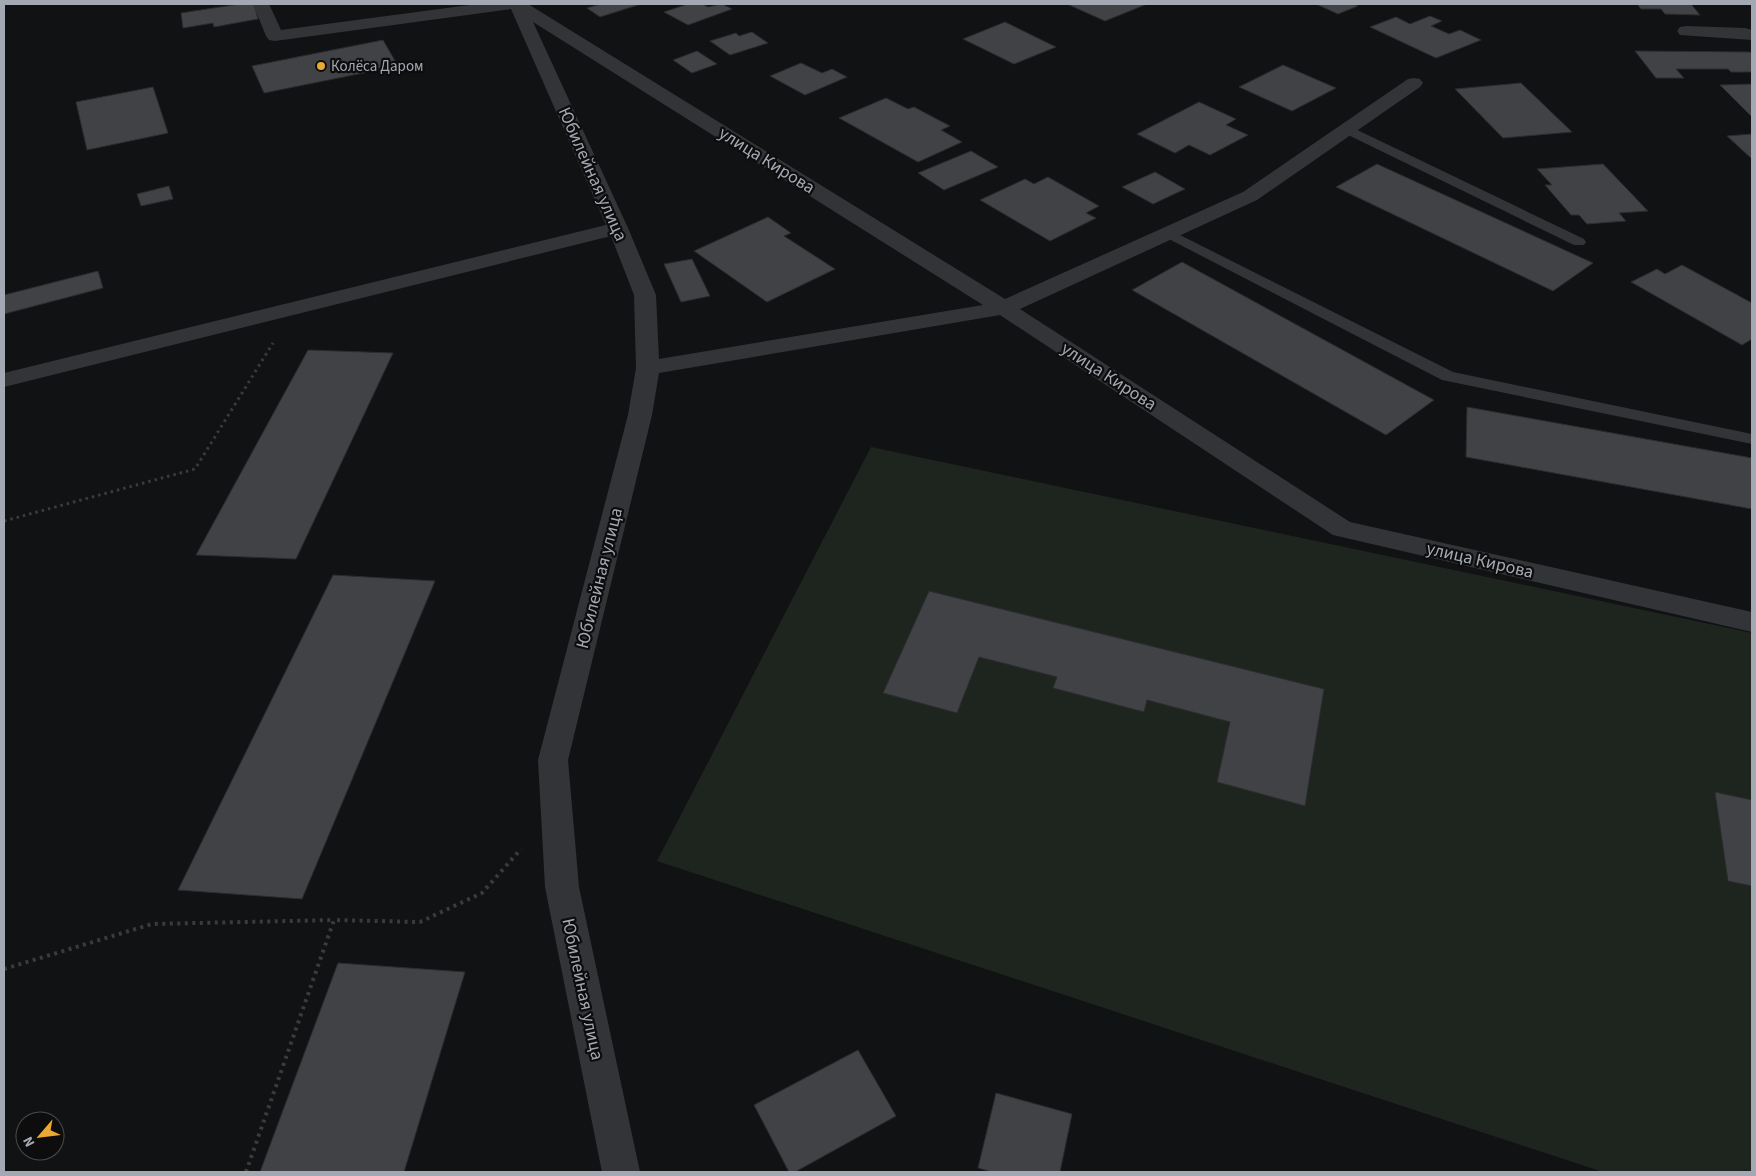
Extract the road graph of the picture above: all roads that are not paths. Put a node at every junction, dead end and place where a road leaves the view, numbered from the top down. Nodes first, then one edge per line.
1 (261, 4) edge
2 (521, 4) edge
3 (1686, 31) dead end
4 (1752, 35) edge
5 (1414, 83) dead end
6 (1347, 129) junction
7 (618, 228) junction
8 (1168, 233) junction
9 (1579, 242) dead end
10 (1004, 308) junction
11 (648, 368) junction
12 (4, 380) edge
13 (1752, 439) edge
14 (1752, 622) edge
15 (621, 1172) edge

1 - 2 street
2 - 7 street, Юбилейная улица
2 - 10 street, улица Кирова
3 - 4 street
5 - 6 street
6 - 8 street
6 - 9 lane
7 - 11 street, Юбилейная улица
7 - 12 street
8 - 10 street
8 - 13 lane
10 - 11 street
10 - 14 street, улица Кирова
11 - 15 street, Юбилейная улица

